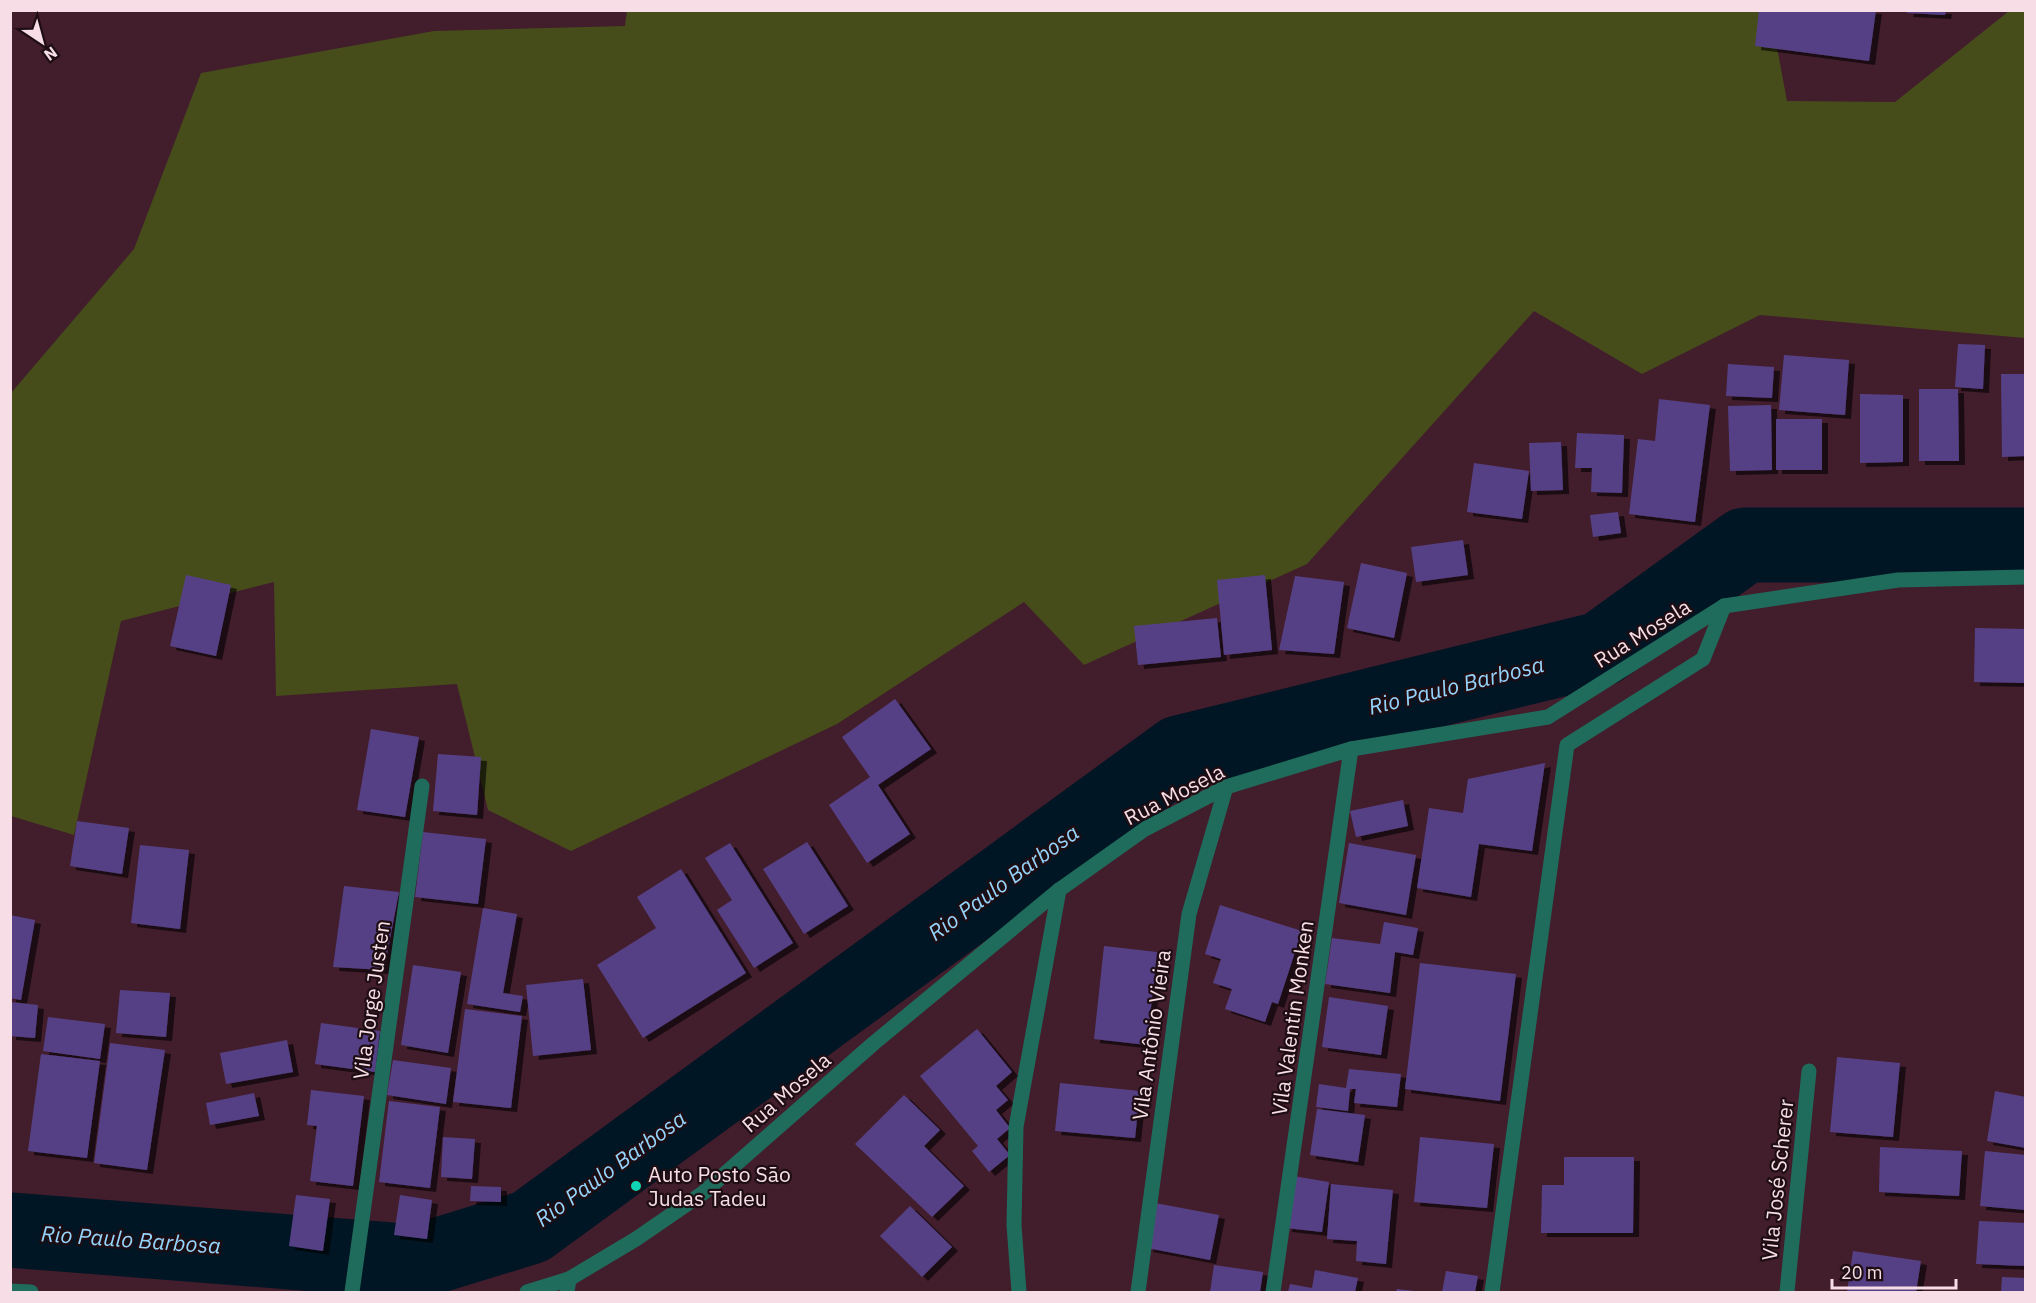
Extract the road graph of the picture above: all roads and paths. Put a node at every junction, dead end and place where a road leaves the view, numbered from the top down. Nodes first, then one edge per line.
1 (2025, 577) edge
2 (1724, 606) junction
3 (1351, 749) junction
4 (422, 786) dead end
5 (1226, 787) junction
6 (1059, 890) junction
7 (1809, 1071) dead end
8 (568, 1286) edge
9 (10, 1291) edge
10 (31, 1293) edge
11 (352, 1293) edge
12 (527, 1293) edge
13 (1019, 1293) edge
14 (1138, 1293) edge
15 (1273, 1293) edge
16 (1492, 1293) edge
17 (1787, 1293) edge

1 - 2 street, Rua Mosela
2 - 3 street, Rua Mosela
2 - 16 street
3 - 5 street, Rua Mosela
3 - 15 street, Vila Valentin Monken
4 - 11 street, Vila Jorge Justen
5 - 6 street, Rua Mosela
5 - 14 street, Vila Antônio Vieira
6 - 8 street, Rua Mosela
6 - 13 street
7 - 17 street, Vila José Scherer
8 - 12 street, Rua Mosela
9 - 10 street

